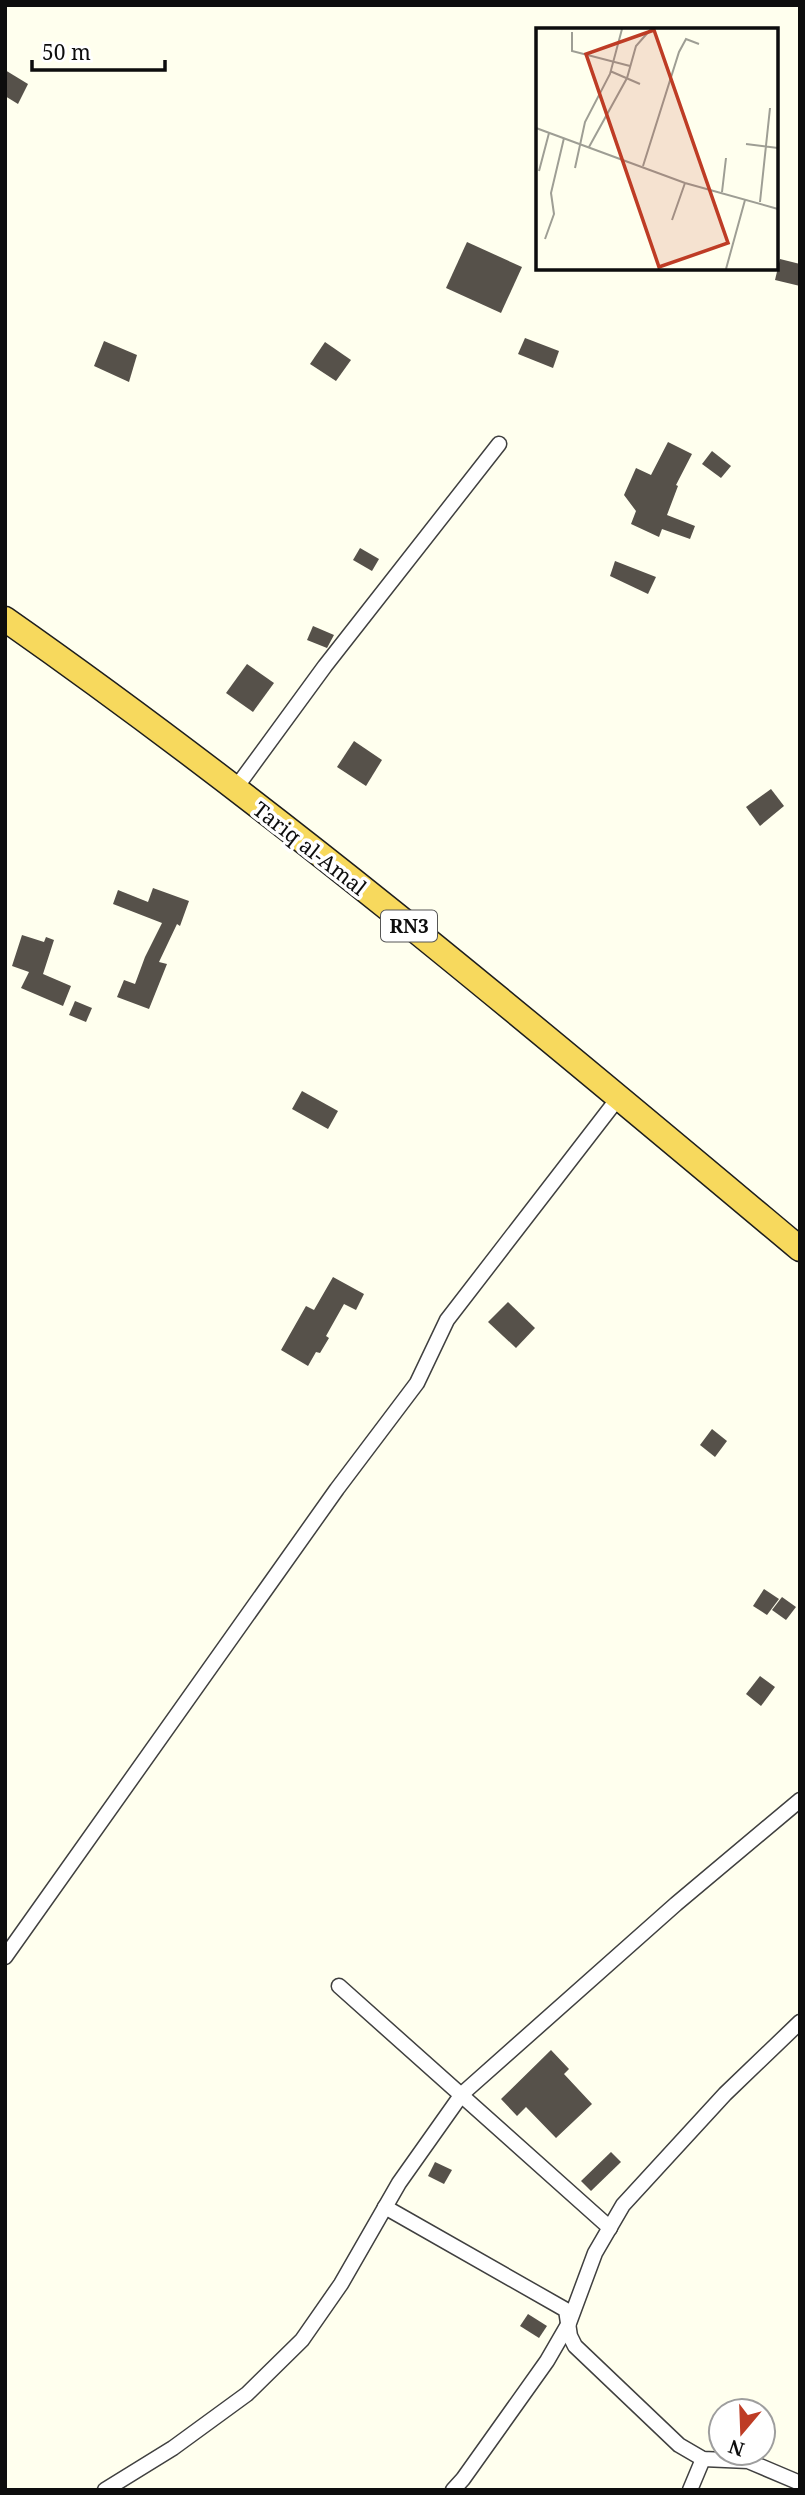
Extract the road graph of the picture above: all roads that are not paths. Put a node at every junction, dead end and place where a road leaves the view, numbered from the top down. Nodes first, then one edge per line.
1 (499, 444) dead end
2 (5, 619) edge
3 (235, 789) junction
4 (619, 1097) junction
5 (800, 1250) edge
6 (800, 1800) edge
7 (5, 1957) edge
8 (339, 1986) dead end
9 (800, 2022) edge
10 (462, 2094) junction
11 (386, 2207) junction
12 (610, 2228) junction
13 (569, 2323) junction
14 (703, 2459) junction
15 (800, 2483) edge
16 (105, 2490) edge
17 (453, 2490) edge
18 (690, 2490) edge

1 - 3 street
2 - 3 highway, Tariq al-Amal / RN3
3 - 4 highway, Tariq al-Amal / RN3
4 - 5 highway, Tariq al-Amal / RN3
4 - 7 street
6 - 10 street
8 - 10 street
9 - 12 street
10 - 11 street
10 - 12 street
11 - 13 street
11 - 16 street
12 - 13 street
13 - 14 street
13 - 17 street
14 - 15 street
14 - 18 street

